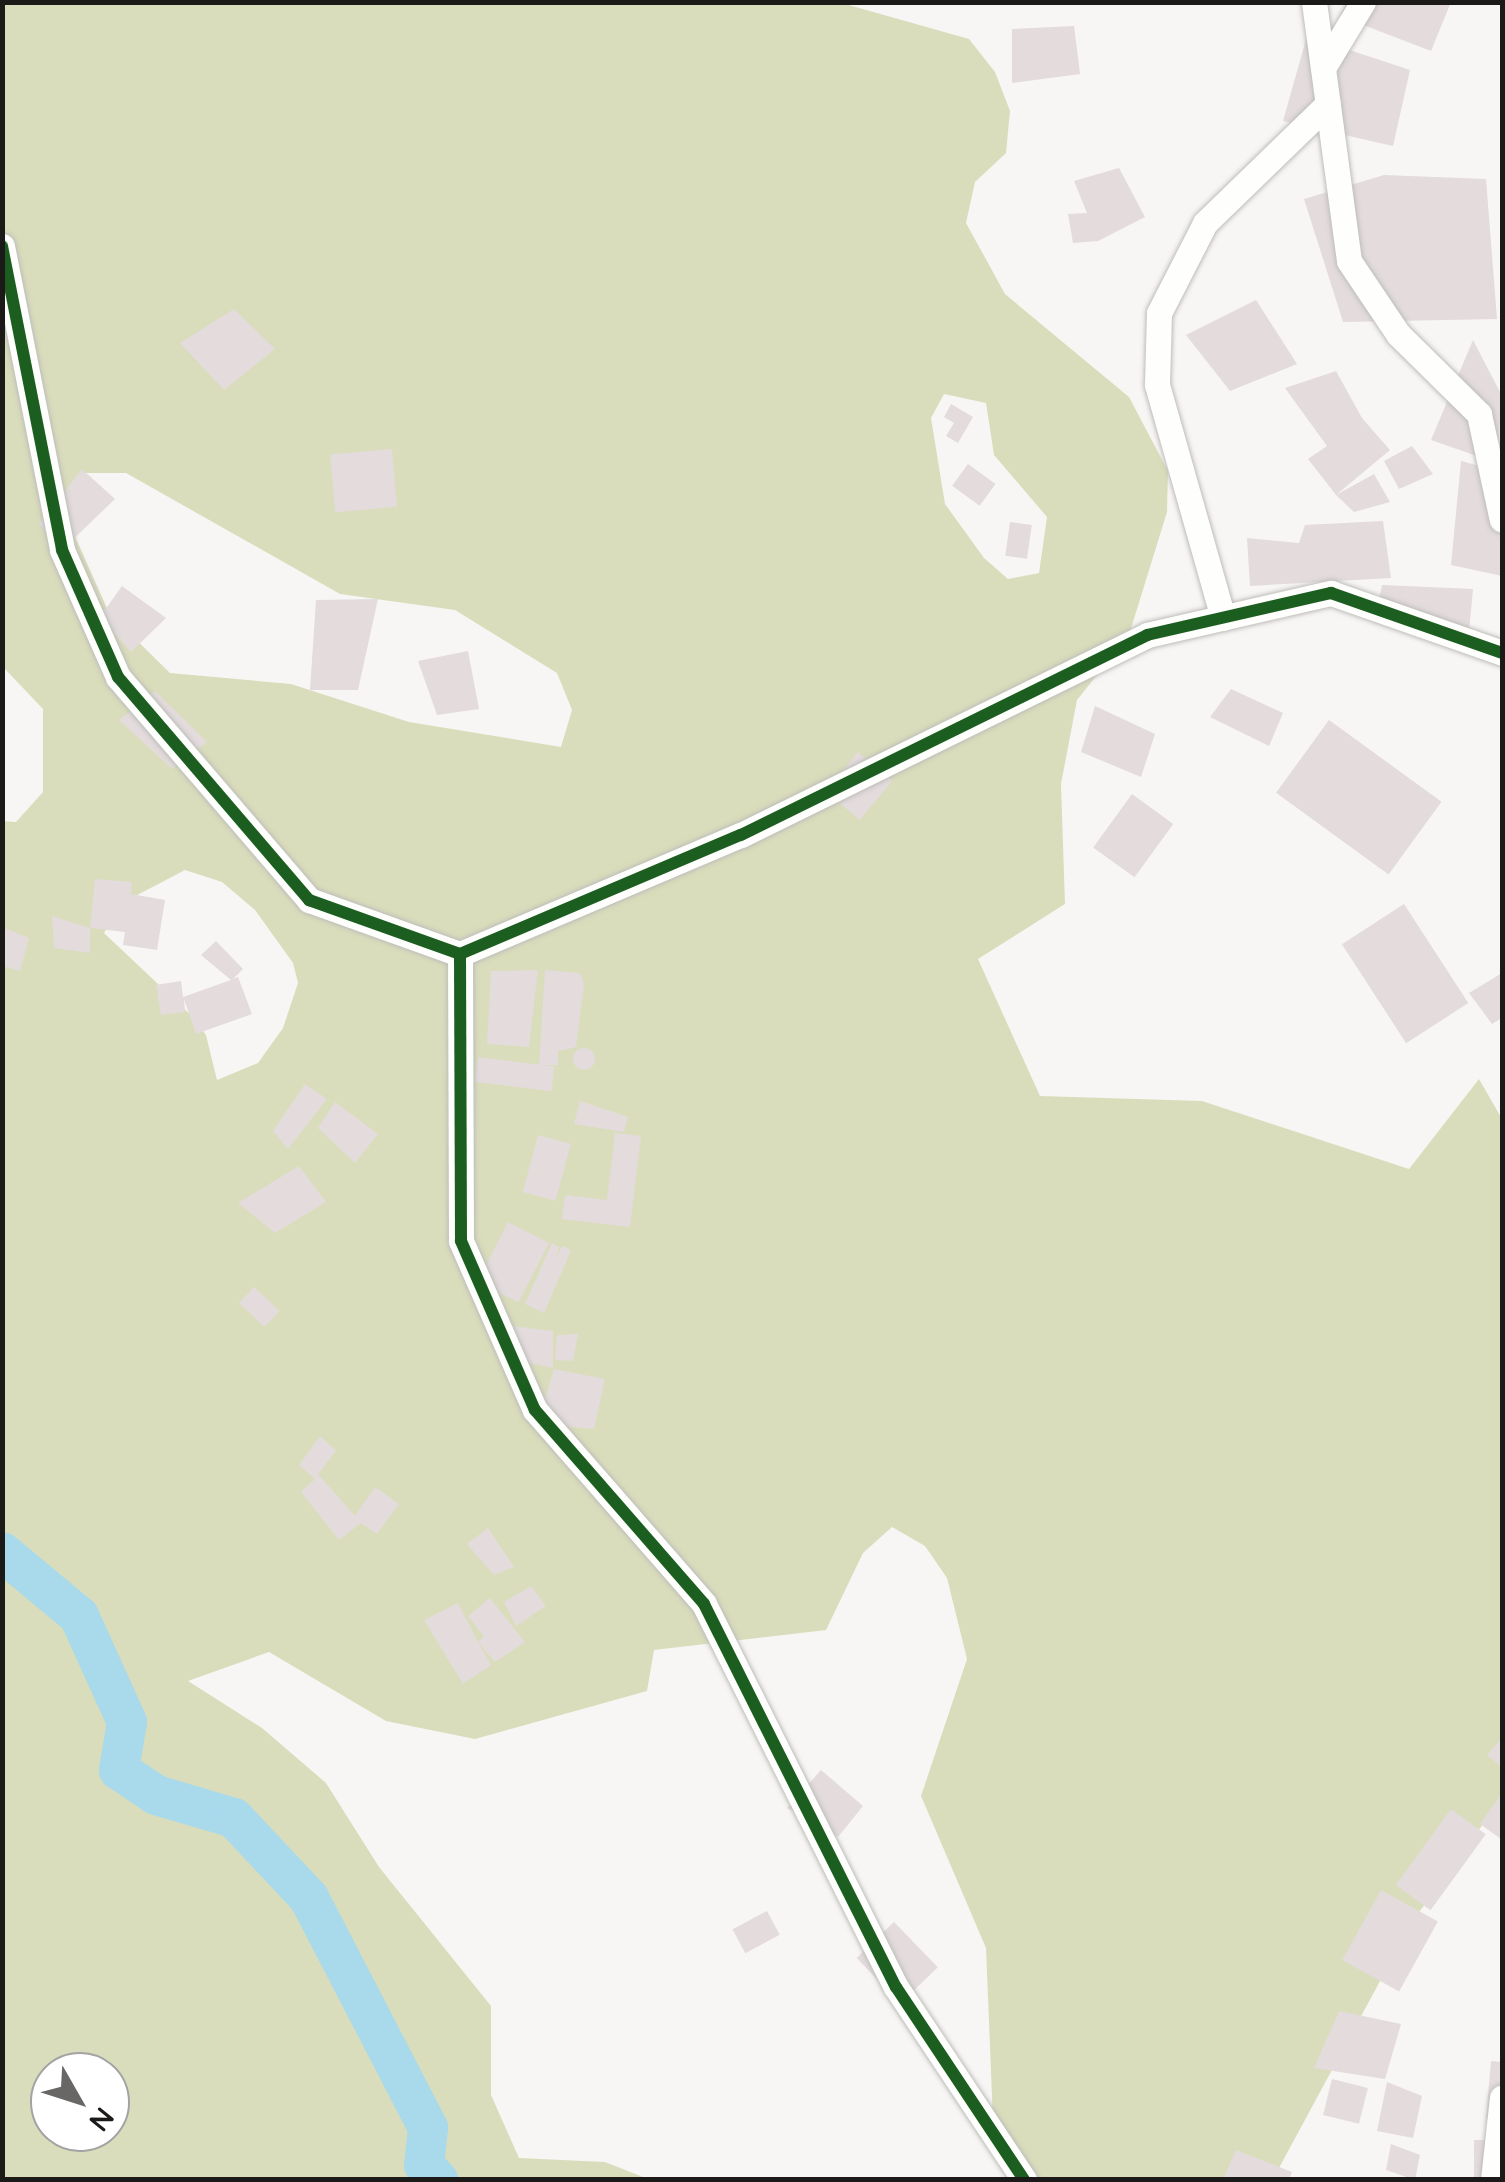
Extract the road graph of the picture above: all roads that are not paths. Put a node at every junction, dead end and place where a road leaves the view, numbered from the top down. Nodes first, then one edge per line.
1 (1314, 2) edge
2 (1363, 2) edge
3 (1323, 68) junction
4 (1328, 104) junction
5 (2, 246) edge
6 (1502, 520) edge
7 (1223, 618) junction
8 (1502, 654) edge
9 (460, 954) junction
10 (1502, 2098) edge
11 (1024, 2180) edge
12 (1492, 2180) edge

1 - 3 street
2 - 3 street
3 - 4 street
4 - 6 street
4 - 7 street
5 - 9 street
7 - 8 street
7 - 9 street
9 - 11 street
10 - 12 street

